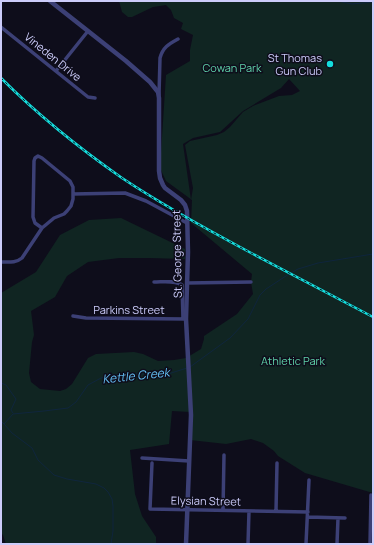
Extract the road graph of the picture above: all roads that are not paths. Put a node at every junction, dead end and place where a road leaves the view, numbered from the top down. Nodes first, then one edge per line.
1 (52, 2) edge
2 (1, 27) edge
3 (88, 31) junction
4 (178, 39) dead end
5 (56, 71) junction
6 (95, 98) dead end
7 (159, 98) junction
8 (73, 194) junction
9 (187, 223) junction
10 (42, 228) junction
11 (1, 262) edge
12 (154, 282) dead end
13 (251, 282) dead end
14 (187, 283) junction
15 (73, 316) dead end
16 (184, 319) junction
17 (224, 455) dead end
18 (142, 458) dead end
19 (189, 461) junction
20 (152, 463) dead end
21 (278, 463) dead end
22 (309, 480) dead end
23 (371, 495) dead end
24 (187, 510) junction
25 (223, 510) junction
26 (249, 511) junction
27 (276, 511) junction
28 (308, 512) junction
29 (308, 517) junction
30 (338, 518) junction
31 (345, 518) dead end
32 (186, 544) edge
33 (248, 544) edge
34 (306, 544) edge
35 (337, 544) edge
36 (370, 544) edge

1 - 3 street
2 - 5 street, Vineden Drive
3 - 5 street
3 - 7 street
4 - 7 street
5 - 6 street, Vineden Drive
7 - 9 street, St. George Street
8 - 9 street
8 - 10 street
8 - 10 street
9 - 14 street, St. George Street
10 - 11 street
12 - 16 street
13 - 14 street
14 - 16 street, St. George Street
15 - 16 street, Parkins Street
16 - 19 street, St. George Street
17 - 25 street
18 - 19 street
19 - 24 street, St. George Street
20 - 24 street, Elysian Street
21 - 27 street
22 - 28 street
23 - 36 street
24 - 25 street, Elysian Street
24 - 32 street, St. George Street
25 - 26 street, Elysian Street
26 - 27 street, Elysian Street
26 - 33 street
27 - 28 street, Elysian Street
28 - 29 street
29 - 30 street
29 - 34 street
30 - 31 street
30 - 35 street

